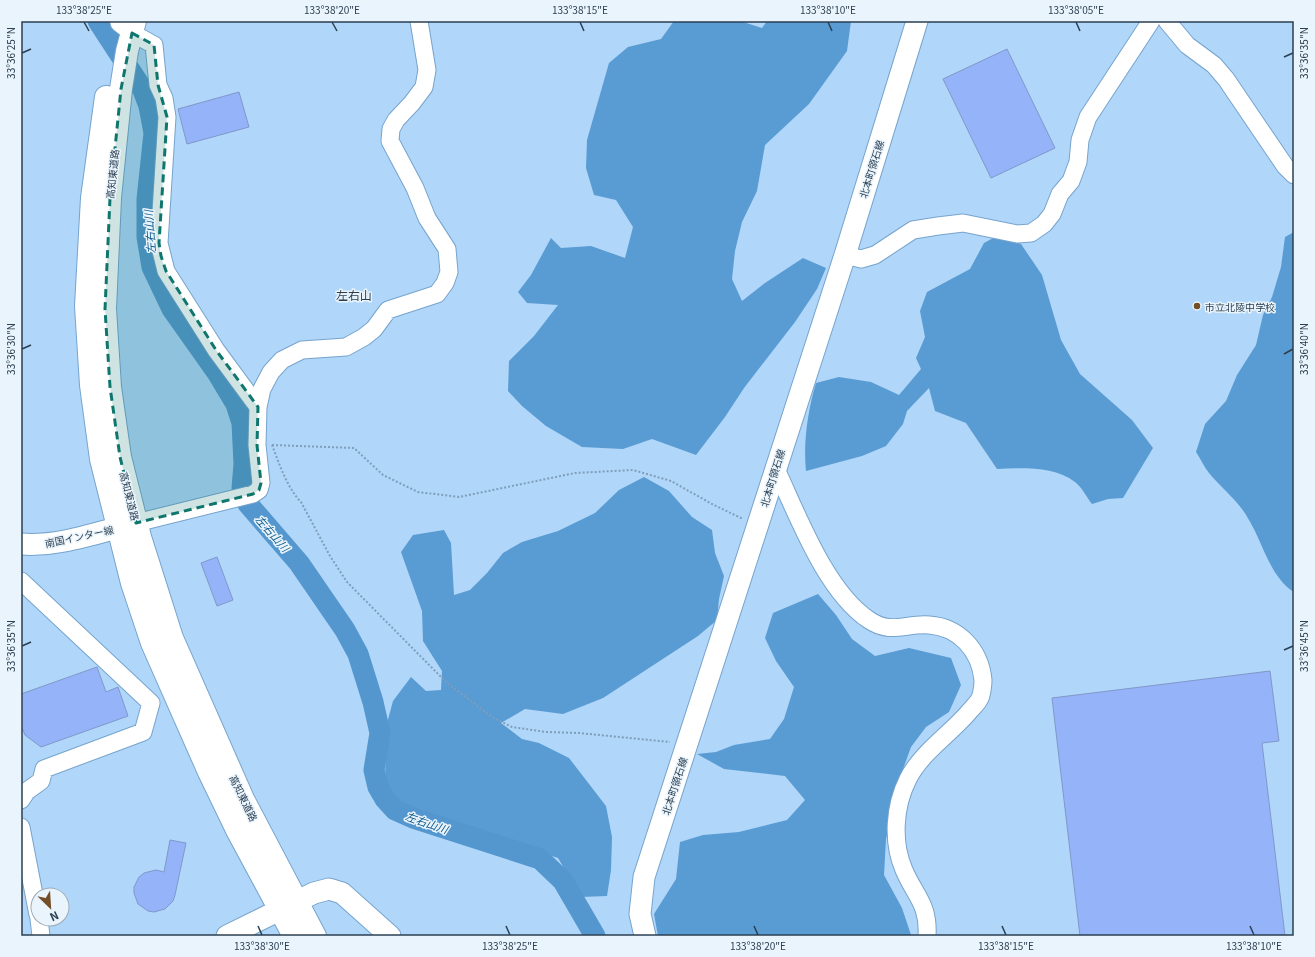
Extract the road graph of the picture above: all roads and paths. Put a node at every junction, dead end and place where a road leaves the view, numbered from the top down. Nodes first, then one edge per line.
1 (419, 21) edge
2 (917, 21) edge
3 (1151, 21) edge
4 (1167, 21) edge
5 (125, 30) edge
6 (1294, 175) edge
7 (845, 255) junction
8 (258, 407) junction
9 (775, 467) junction
10 (127, 525) junction
11 (757, 526) junction
12 (21, 544) edge
13 (21, 581) edge
14 (688, 744) junction
15 (21, 800) edge
16 (21, 827) edge
17 (33, 887) edge
18 (288, 906) junction
19 (227, 936) edge
20 (294, 936) edge
21 (315, 936) edge
22 (390, 936) edge
23 (645, 936) edge
24 (927, 936) edge

1 - 8 street
2 - 7 main road, 北本町領石線
3 - 7 street
4 - 6 street
5 - 8 street
5 - 10 highway, 高知東道路
5 - 10 highway, 高知東道路
7 - 9 main road, 北本町領石線
8 - 10 street
9 - 11 main road, 北本町領石線
9 - 24 street
10 - 12 main road, 南国インター線
10 - 18 highway, 高知東道路
11 - 14 main road, 北本町領石線
11 - 14 path
13 - 15 street
14 - 23 main road, 北本町領石線
16 - 17 street
18 - 19 main road
18 - 20 highway, 高知東道路
18 - 21 highway, 高知東道路
18 - 22 main road

